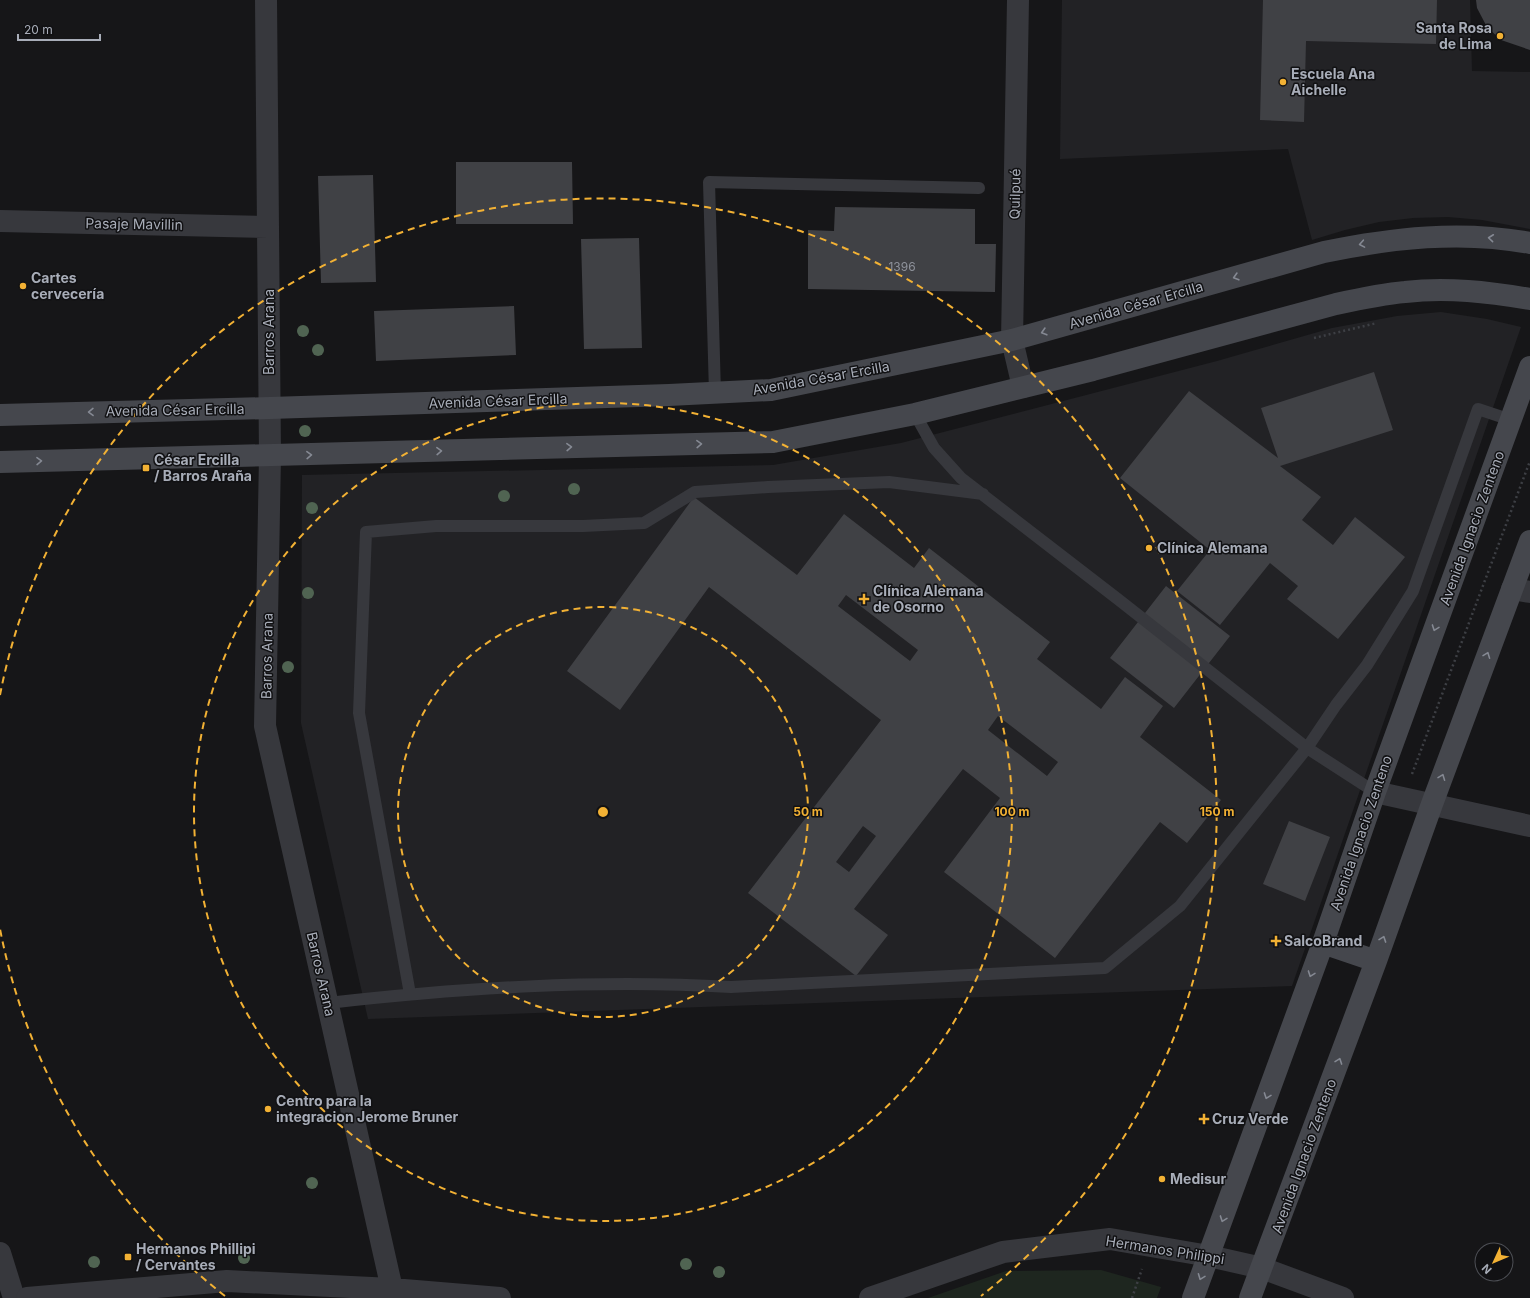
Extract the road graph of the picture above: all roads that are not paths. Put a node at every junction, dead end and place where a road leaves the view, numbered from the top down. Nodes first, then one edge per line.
1 (266, 0) edge
2 (1018, 0) edge
3 (979, 188) dead end
4 (0, 221) edge
5 (268, 226) junction
6 (1530, 243) edge
7 (1530, 299) edge
8 (1012, 340) junction
9 (1530, 368) edge
10 (1023, 387) junction
11 (715, 393) junction
12 (270, 408) junction
13 (0, 414) edge
14 (915, 414) junction
15 (1511, 420) junction
16 (270, 456) junction
17 (0, 462) edge
18 (982, 494) junction
19 (1530, 541) edge
20 (1521, 590) edge
21 (1306, 748) junction
22 (1375, 792) junction
23 (1432, 804) junction
24 (1530, 826) edge
25 (1323, 943) junction
26 (1376, 961) junction
27 (410, 994) junction
28 (328, 1003) junction
29 (0, 1253) edge
30 (1209, 1256) junction
31 (1262, 1268) junction
32 (393, 1294) edge
33 (14, 1298) edge
34 (27, 1298) edge
35 (500, 1298) edge
36 (870, 1298) edge
37 (1193, 1298) edge
38 (1250, 1298) edge
39 (1343, 1298) edge

1 - 5 street, Barros Arana
2 - 8 street, Quilpué
3 - 11 lane
4 - 5 street, Pasaje Mavillin
5 - 12 street, Barros Arana
6 -> 8 main road, Avenida César Ercilla
7 - 10 main road
8 - 10 street, Quilpué
8 - 11 main road, Avenida César Ercilla
9 - 15 main road, Avenida Ignacio Zenteno
10 - 14 main road
11 - 12 main road, Avenida César Ercilla
12 -> 13 main road, Avenida César Ercilla
12 - 16 street, Barros Arana
16 -> 14 main road
14 - 18 lane
15 - 21 lane
15 -> 22 main road, Avenida Ignacio Zenteno
17 -> 16 main road
16 - 28 street, Barros Arana
18 - 21 lane
18 - 27 lane
19 - 20 main road, Avenida Ignacio Zenteno
23 -> 20 main road, Avenida Ignacio Zenteno
21 - 22 lane
21 - 27 lane
22 - 23 street
22 - 25 main road, Avenida Ignacio Zenteno
23 - 24 street
26 -> 23 main road, Avenida Ignacio Zenteno
25 - 26 main road
25 -> 30 main road, Avenida Ignacio Zenteno
31 -> 26 main road, Avenida Ignacio Zenteno
27 - 28 lane
28 - 32 street, Barros Arana
29 - 33 street
30 - 31 street, Hermanos Philippi
30 - 36 street, Hermanos Philippi
30 -> 37 main road, Avenida Ignacio Zenteno
31 - 38 main road, Avenida Ignacio Zenteno
31 - 39 street, Hermanos Philippi
32 - 34 street
32 - 35 street

